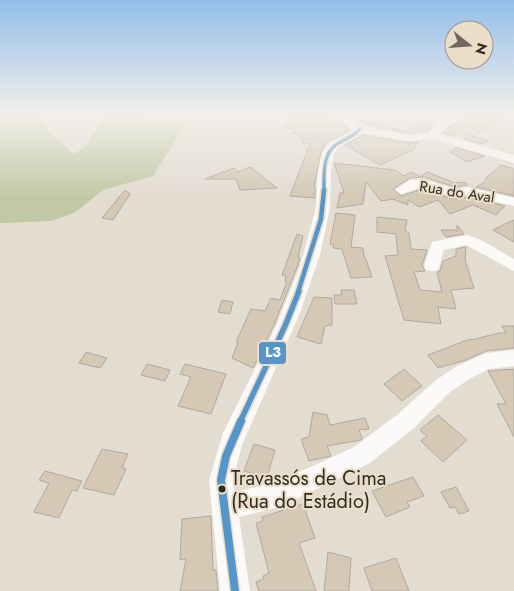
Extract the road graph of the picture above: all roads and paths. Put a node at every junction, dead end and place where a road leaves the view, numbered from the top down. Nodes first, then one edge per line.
1 (339, 142) edge
2 (453, 142) edge
3 (514, 159) edge
4 (402, 190) dead end
5 (514, 202) edge
6 (432, 266) dead end
7 (514, 266) edge
8 (514, 358) edge
9 (224, 508) junction
10 (235, 591) edge

1 - 9 street
2 - 3 street
4 - 5 street, Rua do Aval
6 - 7 street
8 - 9 street
9 - 10 street

